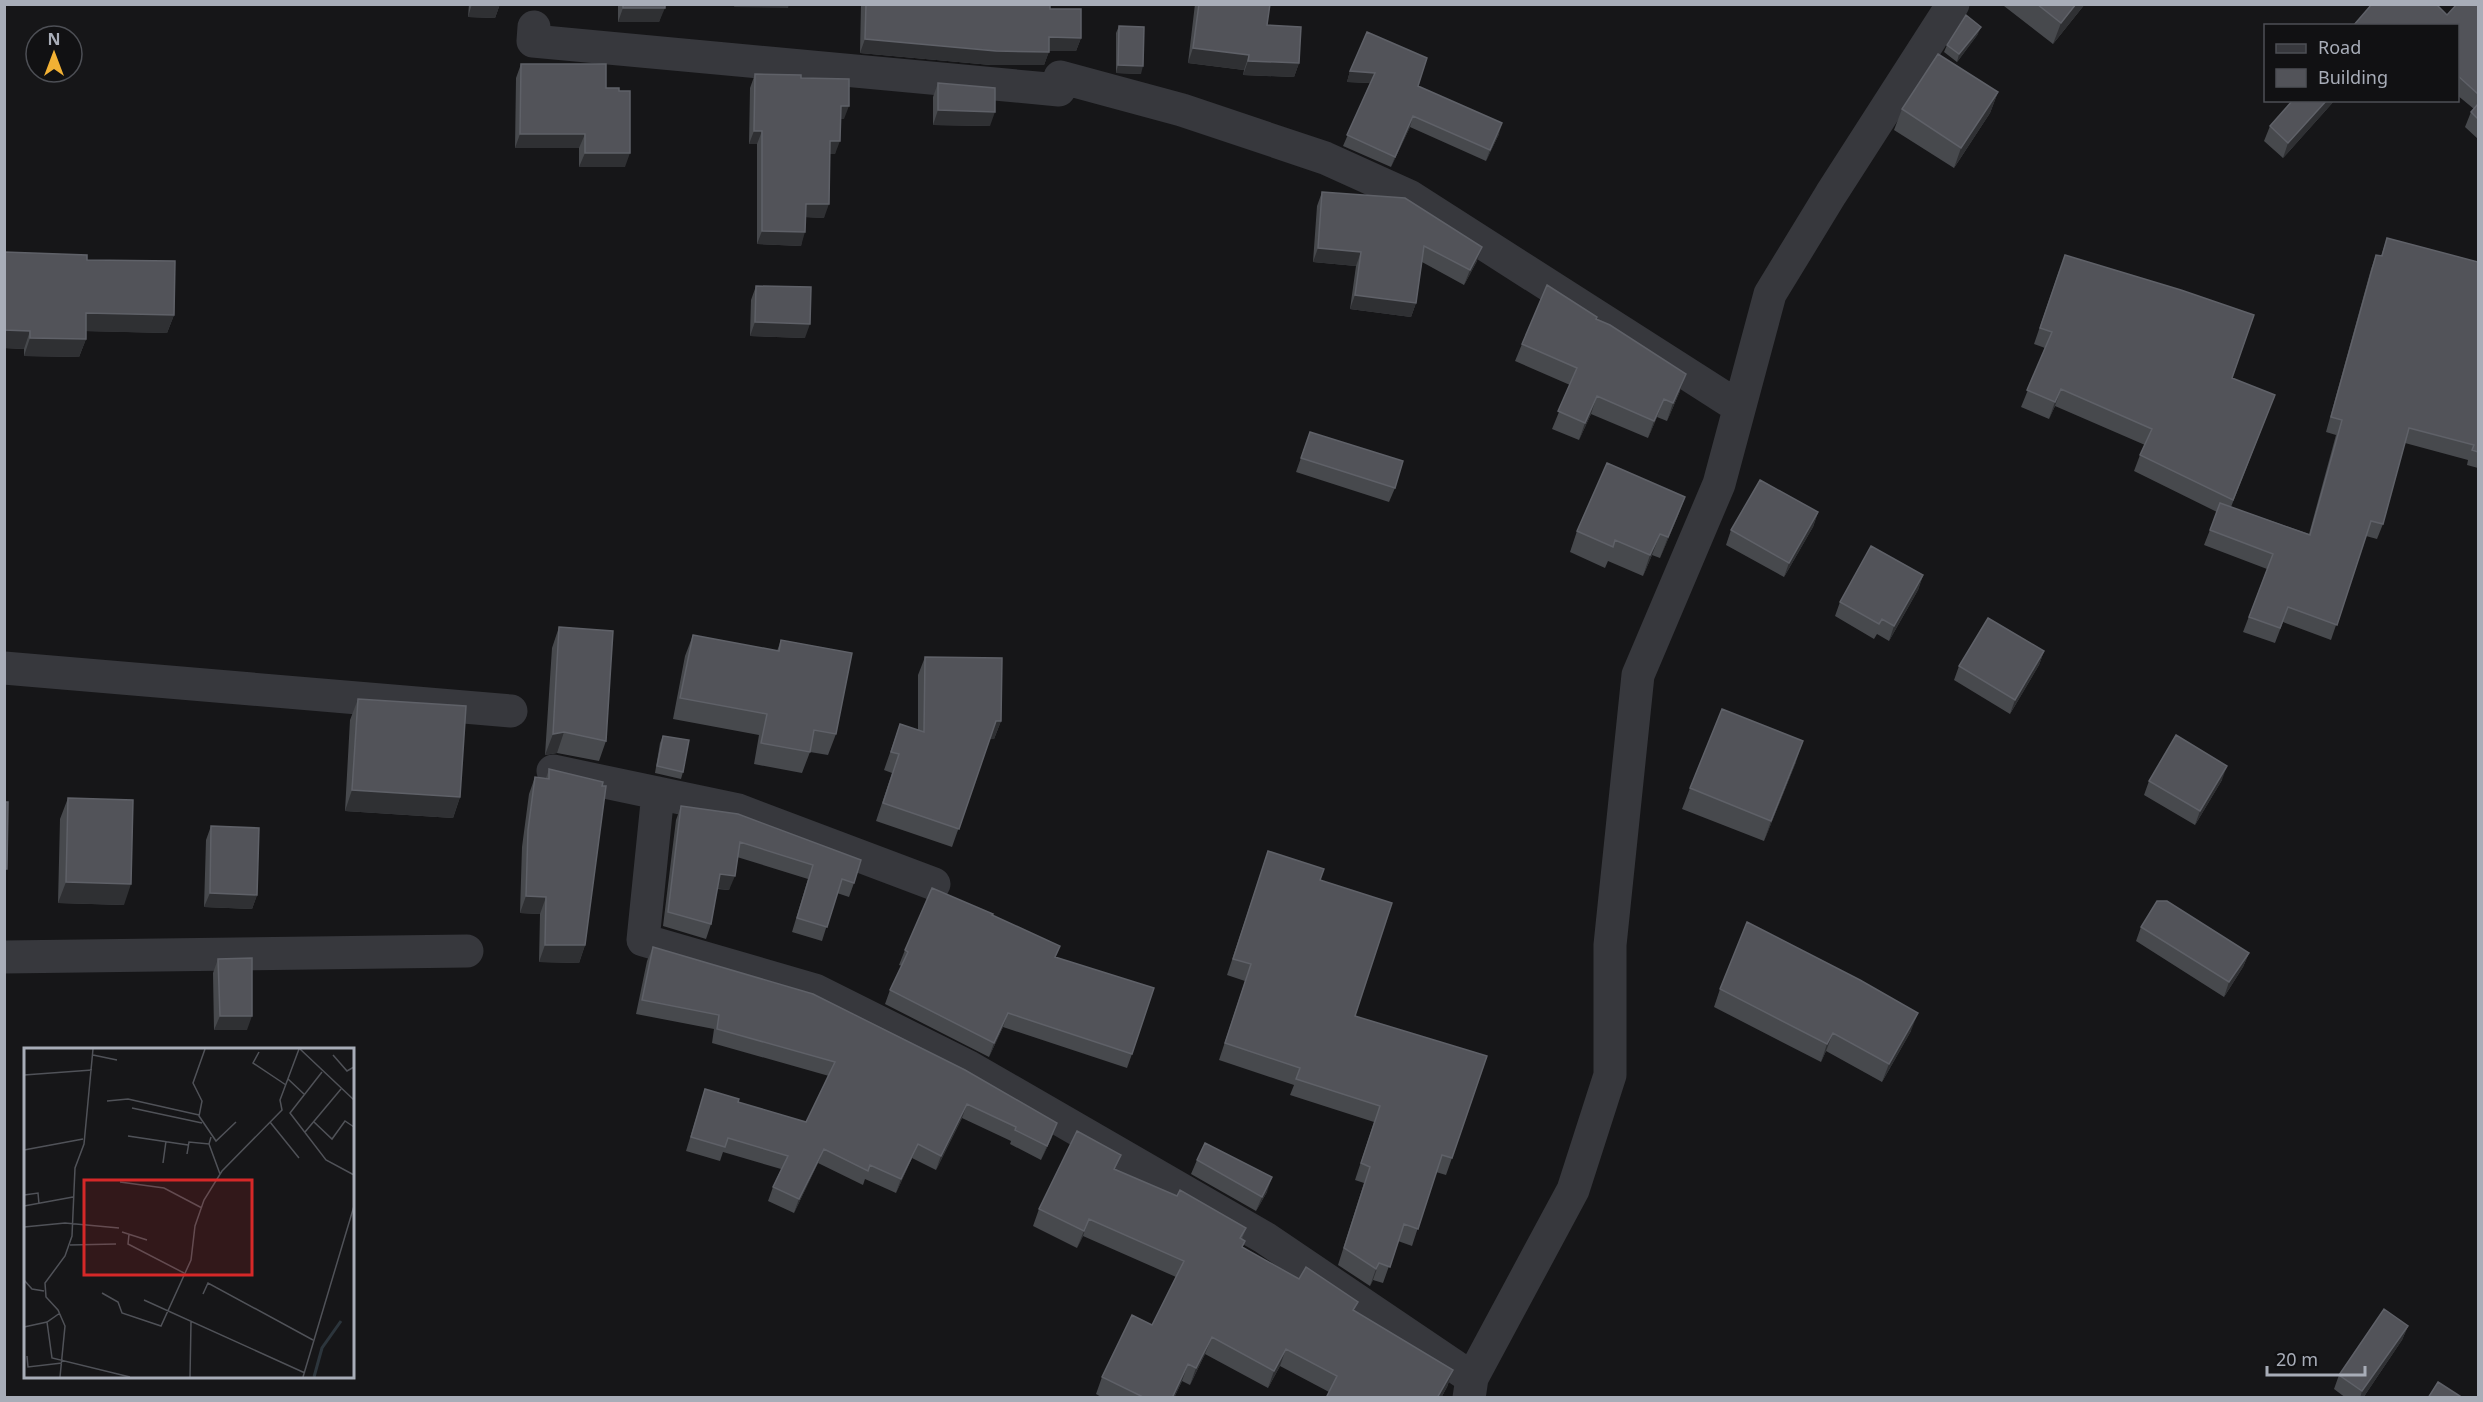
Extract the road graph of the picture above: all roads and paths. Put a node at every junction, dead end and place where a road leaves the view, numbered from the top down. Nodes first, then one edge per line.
1 (1953, 4) edge
2 (534, 27) dead end
3 (1739, 407) junction
4 (4, 668) edge
5 (511, 711) dead end
6 (553, 771) edge
7 (658, 793) junction
8 (934, 884) dead end
9 (467, 951) dead end
10 (4, 957) edge
11 (1470, 1388) edge

1 - 3 street
2 - 3 street
3 - 11 street
4 - 5 street
6 - 7 street
7 - 8 street
7 - 11 street
9 - 10 street

